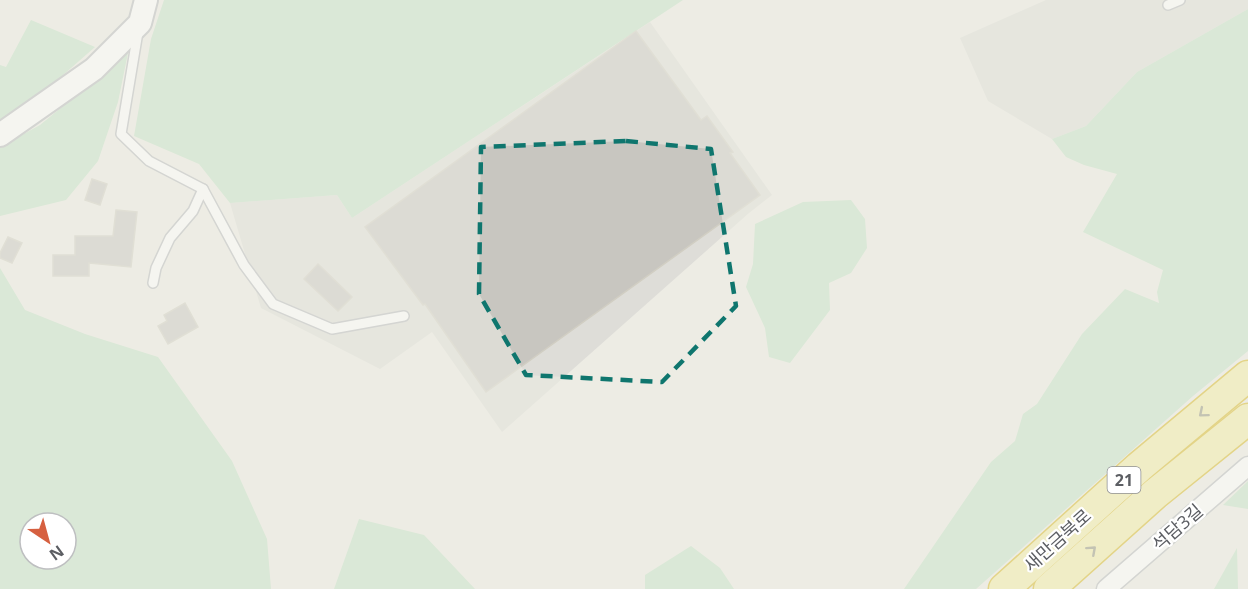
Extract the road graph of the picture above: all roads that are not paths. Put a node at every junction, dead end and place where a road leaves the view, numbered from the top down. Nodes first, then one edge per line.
1 (146, 0) edge
2 (1180, 0) edge
3 (1168, 4) dead end
4 (140, 23) junction
5 (0, 135) edge
6 (203, 189) junction
7 (153, 283) dead end
8 (404, 316) dead end
9 (1248, 376) edge
10 (1248, 419) edge
11 (1248, 466) edge
12 (1004, 589) edge
13 (1049, 589) edge
14 (1106, 589) edge

1 - 4 street
2 - 3 lane
4 - 5 street
4 - 6 lane
6 - 7 lane
6 - 8 lane
9 -> 12 highway, 새만금북로 / 21
13 -> 10 highway, 새만금북로 / 21
11 - 14 street, 석담3길

